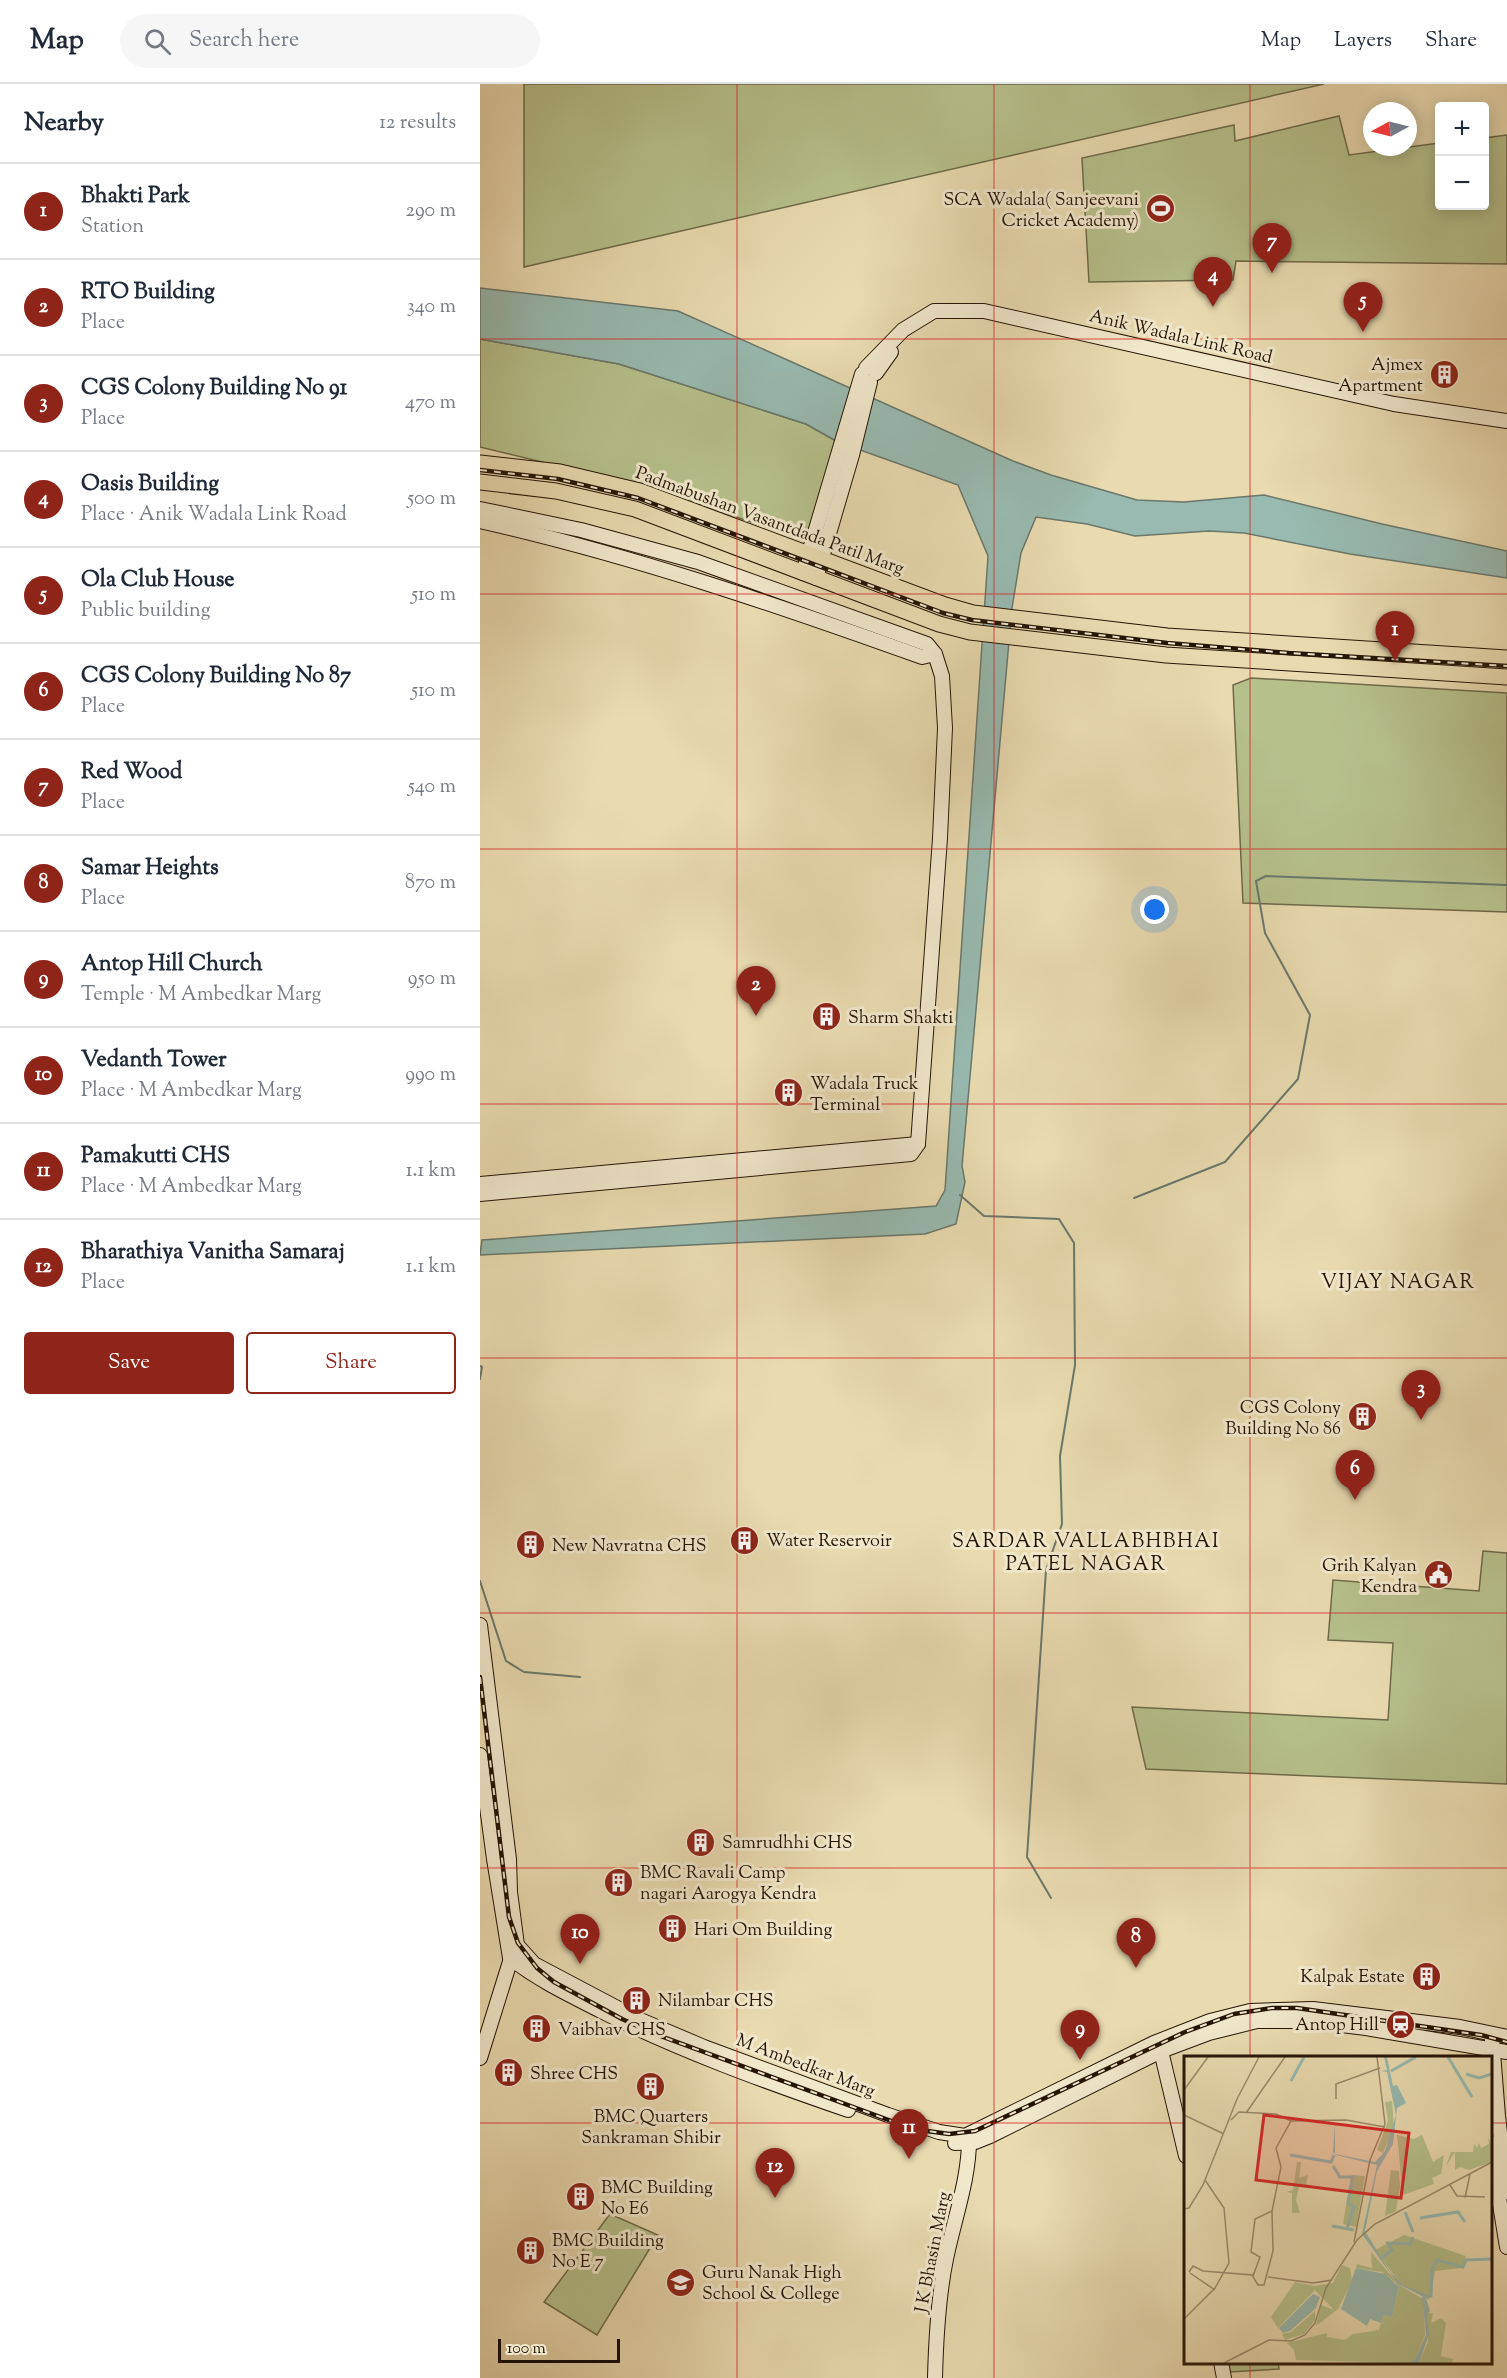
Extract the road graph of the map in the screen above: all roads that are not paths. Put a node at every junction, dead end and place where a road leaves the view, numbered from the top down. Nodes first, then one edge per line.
1 (1507, 421) edge
2 (480, 463) edge
3 (480, 482) edge
4 (480, 509) edge
5 (480, 521) edge
6 (566, 534) junction
7 (815, 557) junction
8 (698, 562) junction
9 (809, 575) junction
10 (693, 578) junction
11 (935, 654) junction
12 (1507, 658) edge
13 (1507, 677) edge
14 (918, 1144) junction
15 (480, 1184) edge
16 (480, 1194) edge
17 (480, 1625) edge
18 (484, 1696) edge
19 (480, 1755) edge
20 (485, 1839) edge
21 (507, 1839) junction
22 (517, 1945) junction
23 (510, 1958) junction
24 (1351, 2020) junction
25 (1486, 2031) junction
26 (1507, 2037) edge
27 (1157, 2047) junction
28 (1484, 2050) edge
29 (1507, 2052) edge
30 (480, 2058) edge
31 (1492, 2099) edge
32 (967, 2139) junction
33 (1184, 2148) edge
34 (1492, 2150) edge
35 (1507, 2192) edge
36 (1507, 2247) edge
37 (1221, 2363) edge
38 (929, 2378) edge
39 (935, 2378) edge
40 (1224, 2378) edge

1 - 7 street, Anik Wadala Link Road
2 - 7 main road, Padmabushan Vasantdada Patil Marg
3 - 9 main road, Padmabushan Vasantdada Patil Marg
4 - 6 street
5 - 6 street
6 - 8 street
6 - 10 street
7 - 9 street
7 - 12 main road, Padmabushan Vasantdada Patil Marg
8 - 10 street
8 - 11 street
9 - 13 main road, Padmabushan Vasantdada Patil Marg
10 - 11 street
11 - 14 street
14 - 15 street
14 - 16 street
17 - 18 street
18 - 21 street
19 - 20 street
20 - 21 street
20 - 23 street
21 - 22 street
22 - 23 street
22 - 32 street, M Ambedkar Marg
23 - 30 street
23 - 32 street
24 - 25 street
24 - 27 street
24 - 28 street
25 - 26 street
25 - 28 street
27 - 32 street
27 - 33 street
28 - 29 street
31 - 35 street
32 - 38 street, J K Bhasin Marg
32 - 39 street, J K Bhasin Marg
34 - 36 street
37 - 40 street

